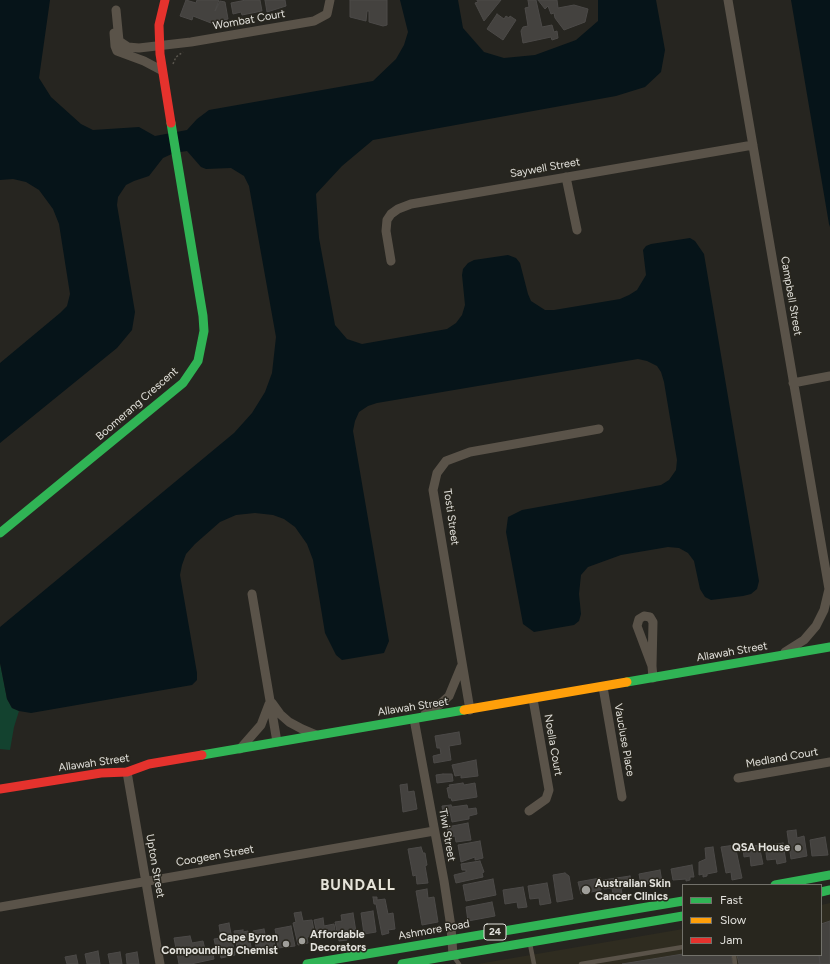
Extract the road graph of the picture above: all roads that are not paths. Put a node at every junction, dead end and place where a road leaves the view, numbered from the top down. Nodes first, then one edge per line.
1 (118, 0) edge
2 (165, 0) edge
3 (330, 0) edge
4 (728, 0) edge
5 (116, 10) junction
6 (159, 45) junction
7 (162, 70) junction
8 (753, 145) junction
9 (566, 177) junction
10 (577, 230) dead end
11 (390, 261) dead end
12 (830, 376) edge
13 (794, 383) junction
14 (599, 429) dead end
15 (0, 533) edge
16 (829, 592) edge
17 (252, 594) dead end
18 (830, 647) edge
19 (777, 656) junction
20 (462, 665) junction
21 (652, 666) dead end
22 (653, 678) junction
23 (602, 687) junction
24 (269, 698) junction
25 (532, 699) junction
26 (470, 710) junction
27 (417, 719) junction
28 (319, 735) junction
29 (277, 742) junction
30 (240, 749) junction
31 (830, 762) edge
32 (127, 772) junction
33 (738, 778) dead end
34 (0, 789) edge
35 (622, 797) dead end
36 (529, 811) dead end
37 (434, 831) junction
38 (830, 875) edge
39 (145, 880) junction
40 (780, 884) edge
41 (682, 901) edge
42 (0, 907) edge
43 (682, 916) edge
44 (452, 939) junction
45 (530, 942) junction
46 (682, 947) edge
47 (452, 960) edge
48 (160, 964) edge
49 (307, 964) edge
50 (402, 964) edge
51 (459, 964) edge
52 (534, 964) edge
53 (581, 964) edge

1 - 5 street
2 - 6 street, Boomerang Crescent
3 - 6 street, Wombat Court
4 - 8 street, Campbell Street
5 - 6 street
5 - 7 street
6 - 7 street, Boomerang Crescent
7 - 15 street, Boomerang Crescent
8 - 9 street, Saywell Street
8 - 13 street, Campbell Street
9 - 10 street
9 - 11 street, Saywell Street
12 - 13 street
13 - 16 street, Campbell Street
14 - 20 street, Tosti Street
16 - 19 street
17 - 24 street
18 - 19 street, Allawah Street
19 - 22 street, Allawah Street
20 - 26 street, Tosti Street
20 - 27 street
21 - 22 street
22 - 23 street, Allawah Street
23 - 25 street, Allawah Street
23 - 35 street, Vaucluse Place
24 - 28 street
24 - 29 street
24 - 30 street
25 - 26 street, Allawah Street
25 - 36 street, Noella Court
26 - 27 street, Allawah Street
27 - 28 street, Allawah Street
27 - 37 street, Tiwi Street
28 - 29 street, Allawah Street
29 - 30 street, Allawah Street
30 - 32 street, Allawah Street
31 - 33 street, Medland Court
32 - 34 street, Allawah Street
32 - 39 street, Upton Street
37 - 39 street, Coogeen Street
37 - 44 street, Tiwi Street
38 - 40 street
39 - 42 street, Coogeen Street
39 - 48 street, Upton Street
41 - 44 street, Ashmore Road / 24
43 - 45 street, 24
44 - 47 street, Tiwi Street
44 - 49 street, Ashmore Road / 24
45 - 47 street, 24
45 - 52 lane
46 - 53 lane
47 - 50 street, 24
47 - 51 lane

